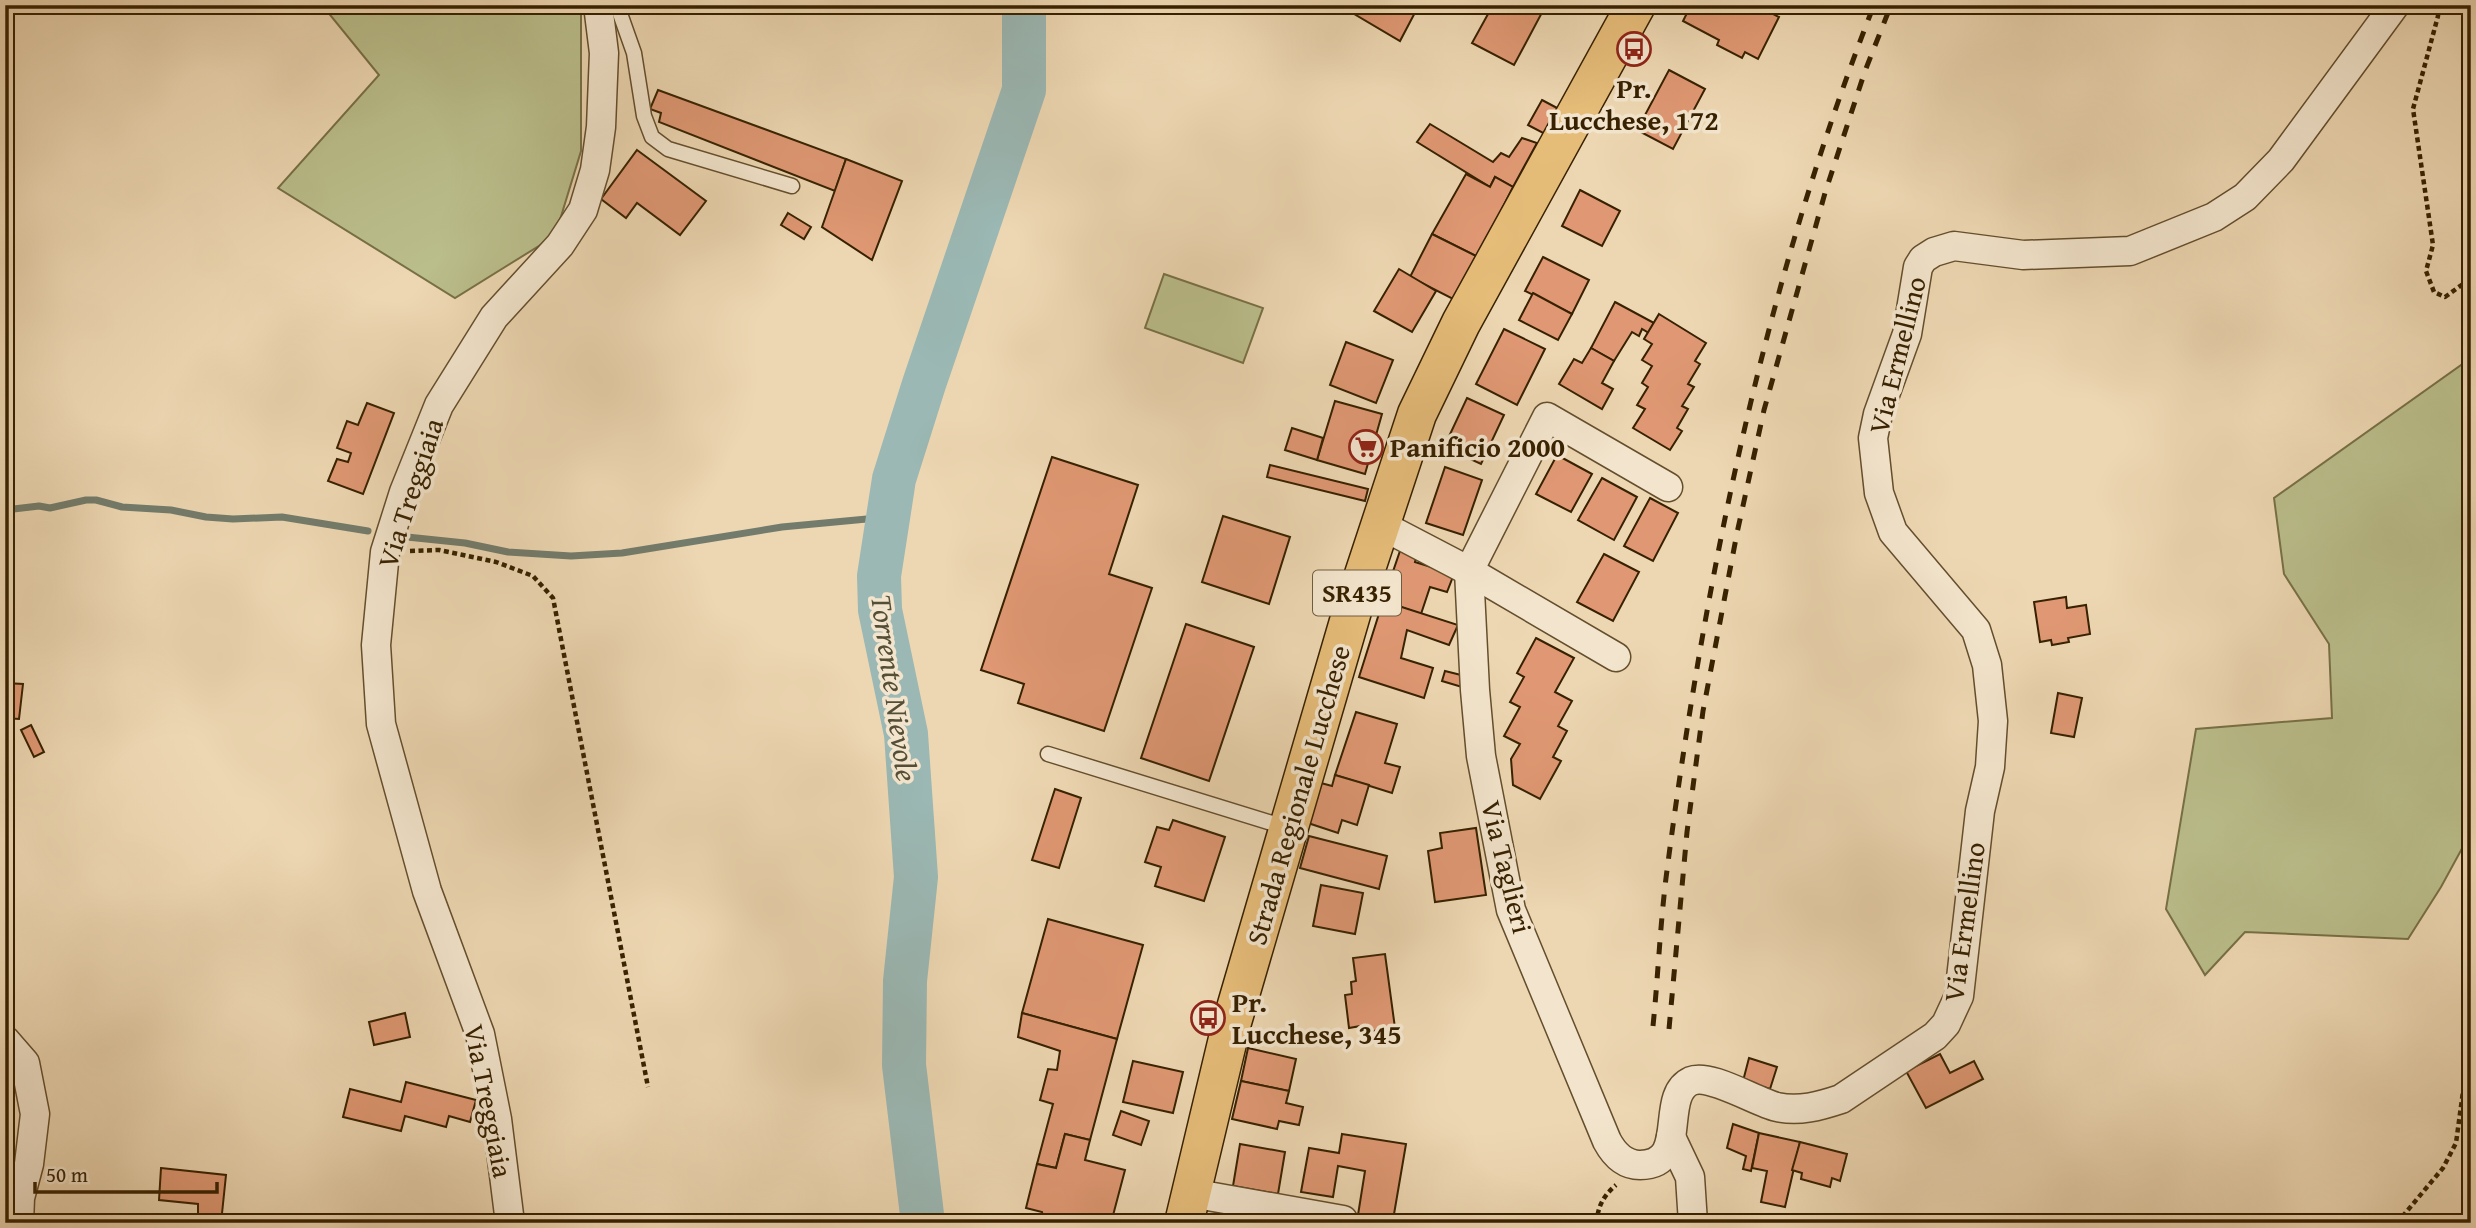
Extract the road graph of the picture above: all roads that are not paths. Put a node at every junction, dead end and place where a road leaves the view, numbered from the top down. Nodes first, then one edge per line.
1 (598, 5) edge
2 (617, 5) edge
3 (1636, 5) edge
4 (2395, 5) edge
5 (792, 186) dead end
6 (1668, 487) dead end
7 (1379, 524) junction
8 (1469, 571) junction
9 (1616, 657) dead end
10 (1048, 754) dead end
11 (1289, 829) junction
12 (5, 1040) edge
13 (1671, 1137) junction
14 (1187, 1208) edge
15 (19, 1223) edge
16 (510, 1223) edge
17 (1343, 1223) edge
18 (1693, 1223) edge

1 - 16 street, Via Treggiaia
2 - 5 lane
3 - 7 main road, Strada Regionale Lucchese / SR435
4 - 13 street, Via Ermellino
6 - 8 street
7 - 8 street
7 - 11 main road, Strada Regionale Lucchese / SR435
8 - 9 street
8 - 13 street, Via Taglieri
10 - 11 lane
11 - 14 main road, Strada Regionale Lucchese / SR435
12 - 15 street
13 - 18 street
14 - 17 street

